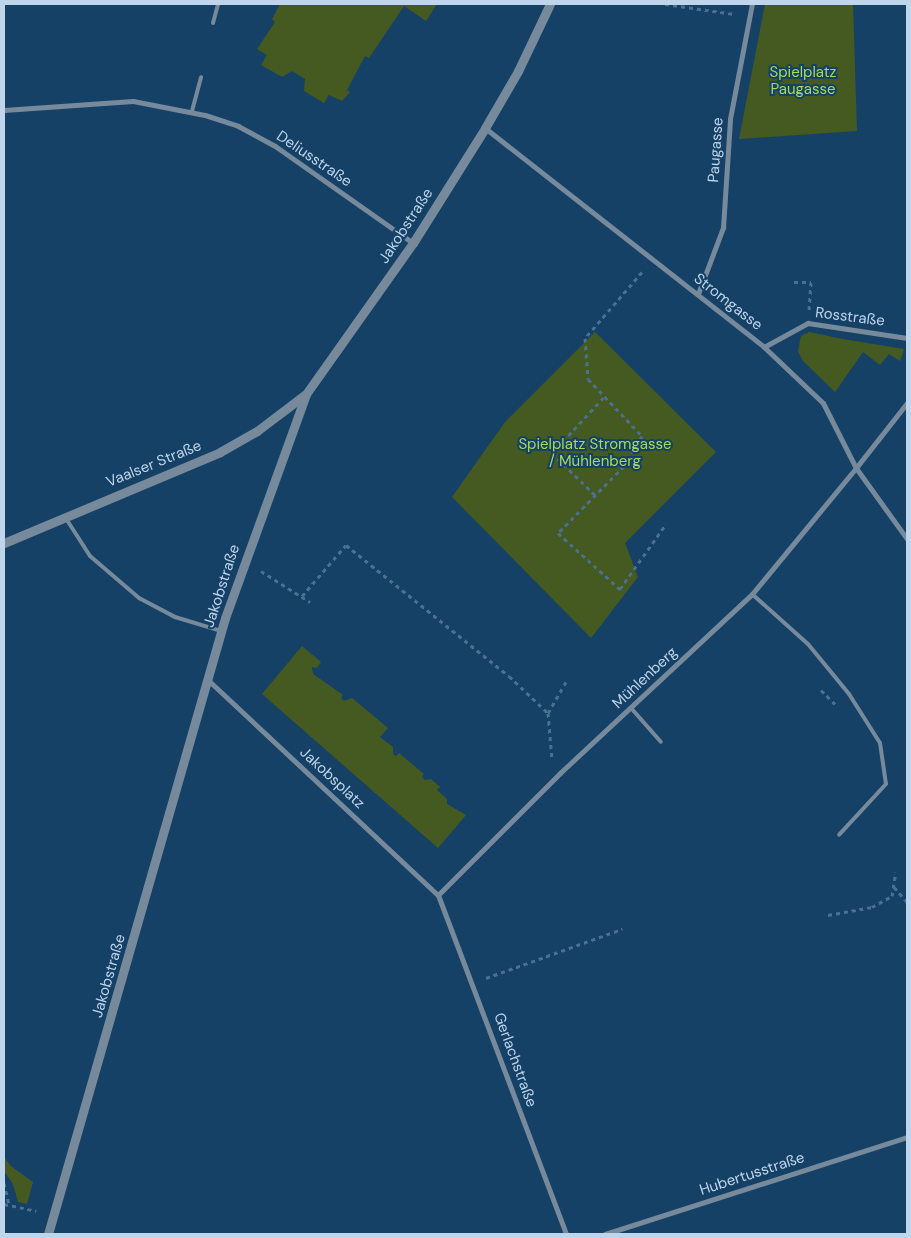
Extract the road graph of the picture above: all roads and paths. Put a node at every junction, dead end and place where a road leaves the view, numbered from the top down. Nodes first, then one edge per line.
1 (218, 4) edge
2 (550, 4) edge
3 (665, 4) edge
4 (752, 4) edge
5 (749, 17) junction
6 (213, 23) dead end
7 (201, 77) dead end
8 (4, 110) edge
9 (192, 111) junction
10 (485, 128) junction
11 (413, 243) junction
12 (654, 259) junction
13 (794, 282) dead end
14 (698, 294) junction
15 (808, 323) junction
16 (907, 338) edge
17 (764, 347) junction
18 (306, 394) junction
19 (604, 397) junction
20 (907, 403) edge
21 (856, 468) junction
22 (595, 495) junction
23 (64, 515) junction
24 (666, 524) dead end
25 (907, 539) edge
26 (4, 543) edge
27 (244, 560) junction
28 (752, 594) junction
29 (302, 596) junction
30 (310, 602) dead end
31 (221, 631) junction
32 (208, 680) junction
33 (566, 682) dead end
34 (631, 708) junction
35 (548, 713) junction
36 (660, 742) dead end
37 (560, 773) junction
38 (839, 835) dead end
39 (896, 872) dead end
40 (894, 886) junction
41 (438, 895) junction
42 (907, 902) edge
43 (828, 915) dead end
44 (622, 929) dead end
45 (473, 983) junction
46 (907, 1137) edge
47 (4, 1183) edge
48 (4, 1204) edge
49 (9, 1205) junction
50 (53, 1215) junction
51 (48, 1234) edge
52 (566, 1234) edge
53 (604, 1234) edge

1 - 6 lane
2 - 10 street, Jakobstraße
3 - 5 path
4 - 5 street, Paugasse
5 - 14 street, Paugasse
7 - 9 lane
8 - 9 street, Deliusstraße
9 - 11 street, Deliusstraße
10 - 11 street, Jakobstraße
10 - 12 street, Stromgasse
11 - 18 street, Jakobstraße
12 - 14 street, Stromgasse
12 - 19 path
13 - 15 path
14 - 17 street, Stromgasse
15 - 16 street, Rosstraße
15 - 17 street, Rosstraße
17 - 21 street, Stromgasse
18 - 23 street, Vaalser Straße
18 - 27 street, Jakobstraße
19 - 22 path
19 - 22 path
20 - 21 street
21 - 25 street, Stromgasse
21 - 28 street, Mühlenberg
22 - 24 path
23 - 26 street, Vaalser Straße
23 - 31 lane
27 - 29 path
27 - 31 street, Jakobstraße
28 - 34 street, Mühlenberg
28 - 38 lane
29 - 30 path
29 - 35 path
31 - 32 street, Jakobstraße
32 - 41 street, Jakobsplatz
32 - 50 street, Jakobstraße
33 - 35 path
34 - 36 lane
34 - 37 street, Mühlenberg
35 - 37 path
37 - 41 street, Mühlenberg
39 - 40 path
40 - 42 path
40 - 43 path
41 - 45 street, Gerlachstraße
44 - 45 path
45 - 52 street, Gerlachstraße
46 - 53 street, Hubertusstraße
47 - 49 path
48 - 49 path
49 - 50 path
50 - 51 street, Jakobstraße

